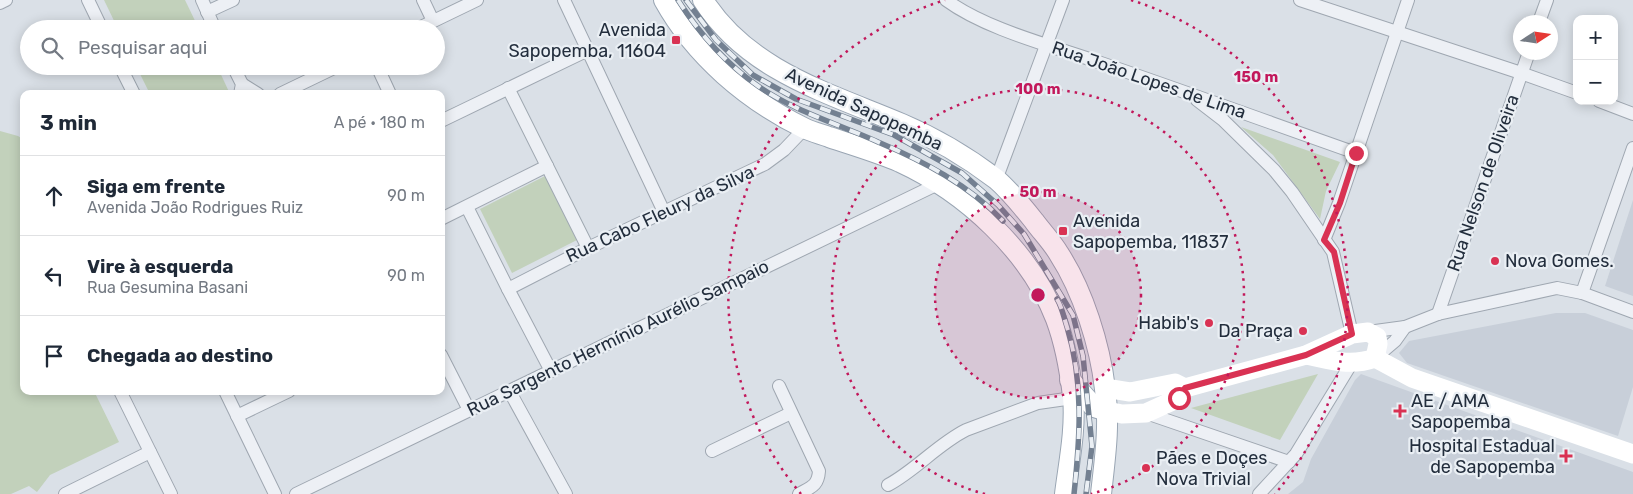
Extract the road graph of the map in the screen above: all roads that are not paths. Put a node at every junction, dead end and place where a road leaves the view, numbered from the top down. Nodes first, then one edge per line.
1 (6, 0) edge
2 (88, 0) edge
3 (202, 0) edge
4 (233, 0) edge
5 (423, 0) edge
6 (478, 0) edge
7 (564, 0) edge
8 (664, 0) edge
9 (703, 0) edge
10 (946, 0) edge
11 (1063, 0) edge
12 (1300, 0) edge
13 (1408, 0) edge
14 (1547, 0) edge
15 (0, 3) edge
16 (208, 12) junction
17 (1542, 15) edge
18 (98, 20) edge
19 (211, 20) edge
20 (433, 20) edge
21 (435, 20) edge
22 (1396, 32) junction
23 (1047, 44) junction
24 (588, 50) junction
25 (1526, 60) edge
26 (1521, 73) junction
27 (124, 75) edge
28 (236, 75) edge
29 (319, 75) edge
30 (381, 75) edge
31 (508, 88) junction
32 (241, 89) edge
33 (132, 90) edge
34 (288, 90) edge
35 (388, 90) edge
36 (1573, 92) edge
37 (1189, 93) junction
38 (1609, 105) edge
39 (1633, 114) edge
40 (445, 119) edge
41 (805, 128) junction
42 (1633, 148) edge
43 (1356, 153) junction
44 (548, 166) junction
45 (996, 180) junction
46 (940, 183) junction
47 (467, 207) junction
48 (664, 212) junction
49 (445, 217) edge
50 (1324, 240) junction
51 (588, 248) junction
52 (508, 289) junction
53 (1582, 293) junction
54 (1633, 312) edge
55 (1438, 314) junction
56 (1405, 327) junction
57 (1360, 333) junction
58 (1306, 355) junction
59 (1375, 358) junction
60 (445, 363) edge
61 (1351, 364) junction
62 (551, 371) junction
63 (779, 386) dead end
64 (1105, 388) junction
65 (1185, 388) junction
66 (1072, 389) junction
67 (510, 392) junction
68 (122, 395) edge
69 (227, 395) edge
70 (281, 395) edge
71 (469, 410) junction
72 (1107, 411) junction
73 (791, 413) junction
74 (1146, 413) junction
75 (237, 416) junction
76 (712, 451) dead end
77 (150, 452) junction
78 (1633, 454) edge
79 (1289, 462) junction
80 (888, 485) dead end
81 (65, 494) edge
82 (171, 494) edge
83 (275, 494) edge
84 (296, 494) edge
85 (566, 494) edge
86 (798, 494) edge
87 (1065, 494) edge
88 (1102, 494) edge
89 (1259, 494) edge

1 - 15 street
2 - 18 street
3 - 16 street
4 - 16 street
5 - 20 street
6 - 21 street
7 - 24 street
8 - 41 main road, Avenida Sapopemba
9 - 45 main road, Avenida Sapopemba
10 - 23 street, Rua João Lopes de Lima
11 - 23 street
12 - 22 street
13 - 22 street
14 - 17 street
16 - 19 street
22 - 26 street
22 - 43 street
23 - 37 street, Rua João Lopes de Lima
23 - 45 street
24 - 31 street
24 - 48 street
25 - 26 street, Rua Nelson de Oliveira
26 - 36 street
26 - 55 street, Rua Nelson de Oliveira
27 - 33 street
28 - 32 street
29 - 34 street
30 - 35 street
31 - 40 street
31 - 44 street
37 - 43 street, Rua João Lopes de Lima
37 - 50 street
38 - 39 street
41 - 46 main road, Avenida Sapopemba
41 - 48 street, Rua Cabo Fleury da Silva
42 - 53 street
43 - 50 street
44 - 47 street
44 - 51 street
45 - 64 main road, Avenida Sapopemba
46 - 62 street, Rua Sargento Hermínio Aurélio Sampaio
46 - 66 main road, Avenida Sapopemba
47 - 49 street
47 - 52 street
48 - 51 street, Rua Cabo Fleury da Silva
50 - 57 street
51 - 52 street, Rua Cabo Fleury da Silva
52 - 62 street
53 - 54 street
53 - 55 street
55 - 56 street
56 - 57 street
56 - 59 street
57 - 58 street
57 - 59 street
58 - 61 street
58 - 65 street
59 - 61 street
59 - 78 street
60 - 71 street
61 - 79 street
62 - 67 street, Rua Sargento Hermínio Aurélio Sampaio
63 - 73 street
64 - 65 street
64 - 72 main road, Avenida Sapopemba
65 - 74 street
66 - 72 main road
66 - 80 street
66 - 87 main road, Avenida Sapopemba
67 - 71 street, Rua Sargento Hermínio Aurélio Sampaio
67 - 85 street
68 - 77 street
69 - 75 street
70 - 75 street
71 - 84 street, Rua Sargento Hermínio Aurélio Sampaio
72 - 74 street
72 - 88 main road, Avenida Sapopemba
73 - 76 street
73 - 86 street
74 - 79 street
75 - 83 street
77 - 81 street
77 - 82 street
79 - 89 street

